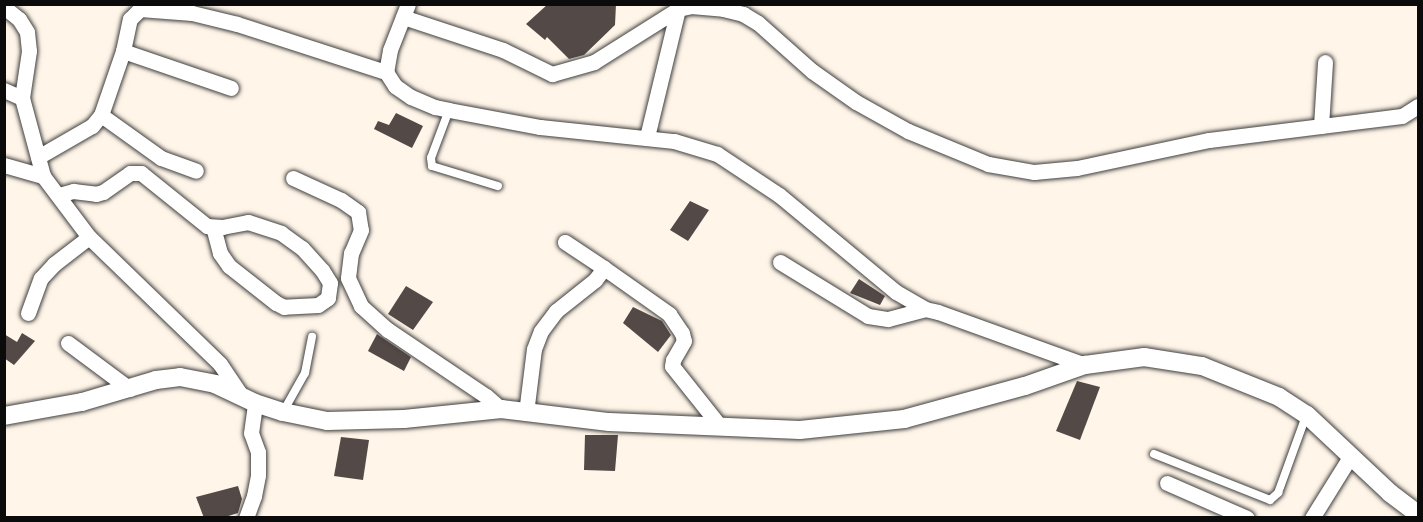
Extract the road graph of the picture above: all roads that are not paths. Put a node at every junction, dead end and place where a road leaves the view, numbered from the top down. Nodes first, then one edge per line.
1 (709, 6) edge
2 (4, 7) edge
3 (678, 9) junction
4 (406, 11) edge
5 (123, 51) junction
6 (1325, 62) dead end
7 (386, 72) junction
8 (231, 88) dead end
9 (4, 90) edge
10 (22, 98) junction
11 (1419, 106) edge
12 (449, 110) junction
13 (100, 115) junction
14 (1321, 126) junction
15 (647, 137) junction
16 (38, 157) junction
17 (4, 165) edge
18 (196, 171) dead end
19 (43, 176) junction
20 (293, 178) dead end
21 (498, 186) dead end
22 (58, 195) junction
23 (213, 226) junction
24 (89, 237) junction
25 (565, 242) dead end
26 (780, 262) dead end
27 (604, 268) junction
28 (925, 309) junction
29 (28, 313) dead end
30 (312, 337) dead end
31 (68, 343) dead end
32 (1085, 365) junction
33 (130, 389) junction
34 (249, 400) junction
35 (501, 409) junction
36 (283, 412) junction
37 (526, 413) junction
38 (1306, 415) junction
39 (4, 417) edge
40 (719, 425) junction
41 (1154, 454) dead end
42 (1350, 457) junction
43 (1167, 483) dead end
44 (1419, 514) edge
45 (246, 517) edge
46 (1247, 518) edge
47 (1312, 518) edge

1 - 3 street
1 - 14 street
2 - 10 street
3 - 4 street
3 - 15 street
4 - 7 street
5 - 7 street
5 - 8 street
5 - 13 street
6 - 14 street
7 - 12 street
9 - 10 street
10 - 16 street
11 - 14 street
12 - 15 street
12 - 21 lane
13 - 16 street
13 - 18 street
15 - 28 street
16 - 19 street
17 - 19 street
19 - 22 street
20 - 35 street
22 - 23 street
22 - 24 street
23 - 23 street
24 - 29 street
24 - 34 street
25 - 27 street
26 - 28 street
27 - 37 street
27 - 40 street
28 - 32 street
30 - 36 lane
31 - 33 street
32 - 38 street
32 - 40 street
33 - 34 street
33 - 39 street
34 - 36 street
34 - 45 street
35 - 36 street
35 - 37 street
37 - 40 street
38 - 41 lane
38 - 42 street
42 - 44 street
42 - 47 street
43 - 46 street

